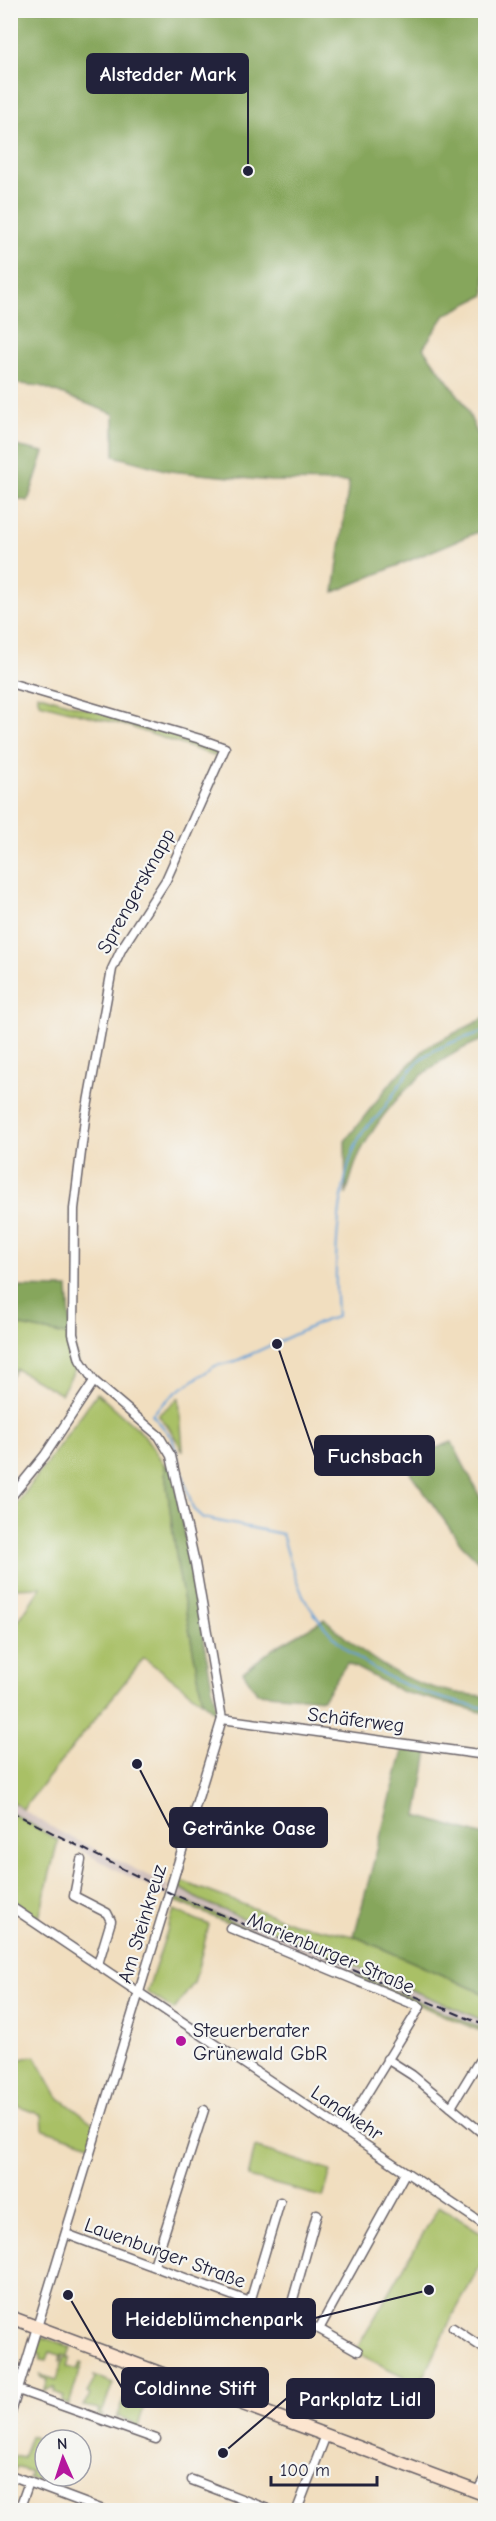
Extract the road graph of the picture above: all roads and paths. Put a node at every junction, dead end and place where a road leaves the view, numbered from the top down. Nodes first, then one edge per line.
1 (10, 683) edge
2 (94, 1382) junction
3 (10, 1497) edge
4 (222, 1719) junction
5 (486, 1755) edge
6 (81, 1860) dead end
7 (10, 1906) edge
8 (230, 1928) dead end
9 (98, 1964) junction
10 (138, 1992) junction
11 (387, 2059) junction
12 (479, 2061) dead end
13 (451, 2107) junction
14 (204, 2110) dead end
15 (344, 2131) junction
16 (486, 2136) edge
17 (405, 2173) junction
18 (280, 2202) dead end
19 (317, 2214) dead end
20 (486, 2226) edge
21 (66, 2234) junction
22 (154, 2265) junction
23 (250, 2302) junction
24 (10, 2317) edge
25 (288, 2317) junction
26 (38, 2327) junction
27 (453, 2328) dead end
28 (319, 2329) junction
29 (486, 2350) edge
30 (358, 2351) dead end
31 (18, 2390) junction
32 (10, 2416) edge
33 (326, 2435) junction
34 (156, 2439) dead end
35 (10, 2475) edge
36 (486, 2476) edge
37 (192, 2480) dead end
38 (29, 2482) junction
39 (481, 2494) edge
40 (63, 2496) junction
41 (19, 2511) edge
42 (85, 2511) edge
43 (103, 2511) edge
44 (270, 2511) edge
45 (297, 2511) edge

1 - 2 street, Sprengersknapp
2 - 3 street
2 - 4 street, Am Steinkreuz
4 - 5 street, Schäferweg
4 - 10 street, Am Steinkreuz
6 - 9 street
7 - 9 street, Landwehr
8 - 11 street, Marienburger Straße
9 - 10 street, Landwehr
10 - 15 street, Landwehr
10 - 21 street, Am Steinkreuz
11 - 13 street
11 - 15 street, Marienburger Straße
12 - 13 street
13 - 16 street
14 - 22 street
15 - 17 street, Landwehr
17 - 20 street, Landwehr
17 - 28 street
18 - 23 street
19 - 25 street
21 - 22 street, Lauenburger Straße
21 - 26 street, Am Steinkreuz
22 - 23 street, Lauenburger Straße
23 - 25 street, Lauenburger Straße
24 - 26 street
25 - 28 street, Lauenburger Straße
26 - 31 street, Am Steinkreuz
26 - 33 street
27 - 29 street
28 - 30 street, Lauenburger Straße
31 - 32 street, Am Steinkreuz
31 - 34 street
33 - 39 street
33 - 45 street
35 - 38 street
36 - 39 street
37 - 44 street
38 - 40 street
38 - 41 street
40 - 42 street
40 - 43 street

